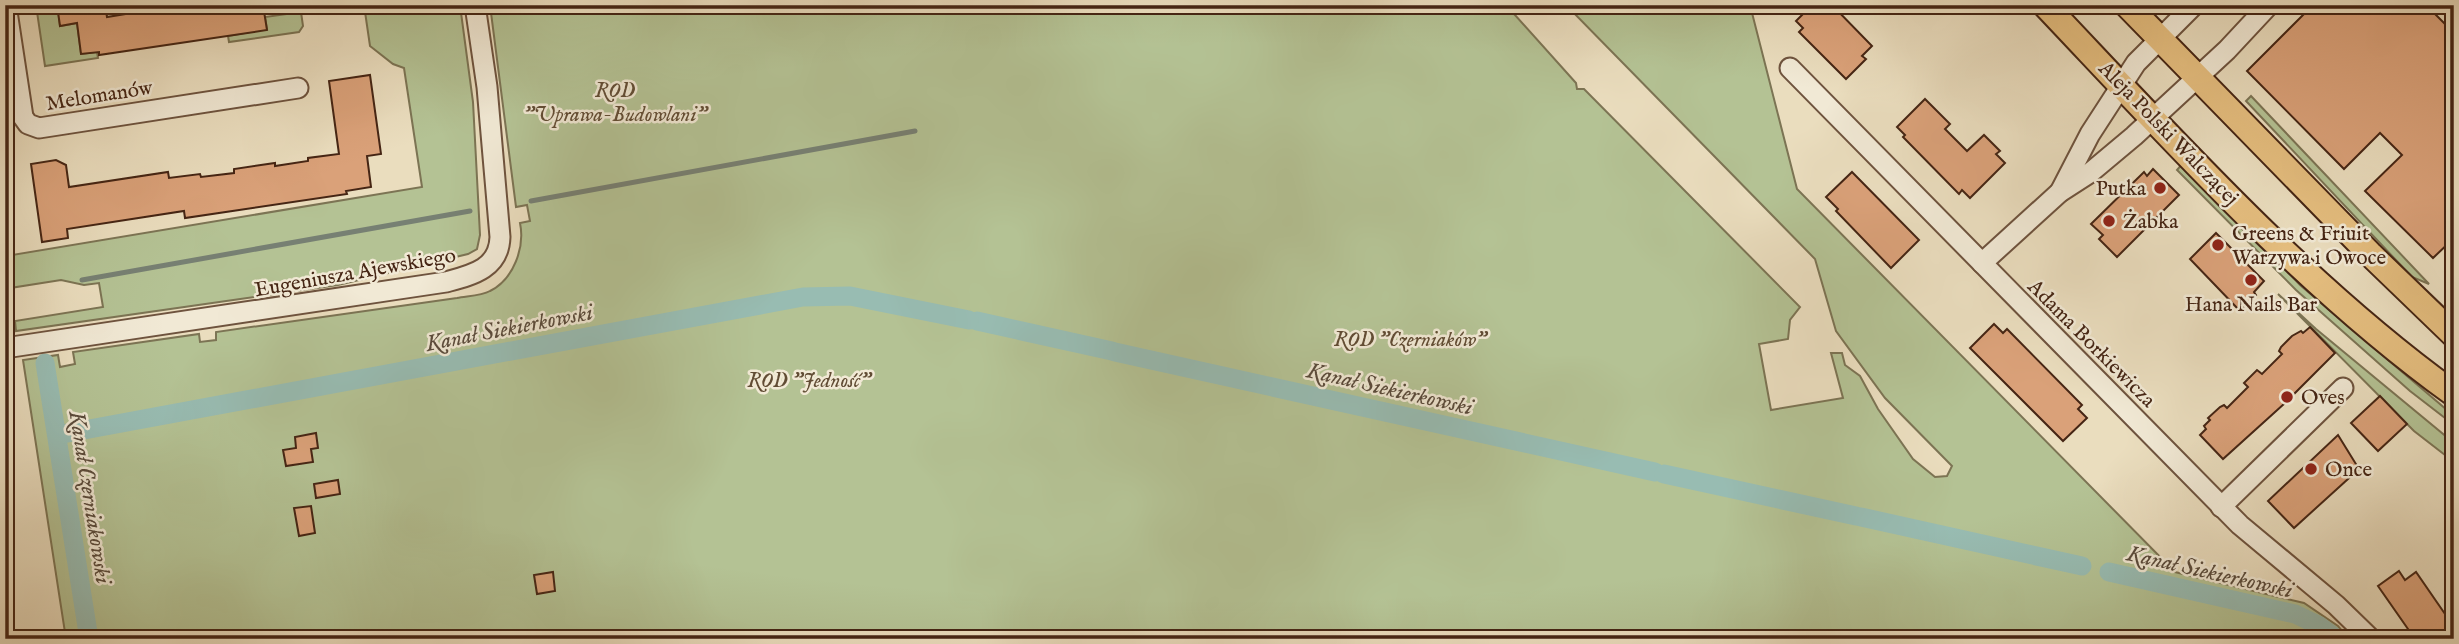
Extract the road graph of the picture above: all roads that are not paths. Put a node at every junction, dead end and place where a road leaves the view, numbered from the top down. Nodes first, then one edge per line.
1 (6, 5) edge
2 (475, 5) edge
3 (2045, 5) edge
4 (2127, 5) edge
5 (2194, 5) edge
6 (2269, 5) edge
7 (2161, 38) junction
8 (8, 39) edge
9 (1790, 68) dead end
10 (2197, 76) junction
11 (2121, 85) junction
12 (298, 88) dead end
13 (2153, 119) junction
14 (2060, 192) junction
15 (1982, 263) junction
16 (2454, 335) edge
17 (5, 348) edge
18 (2343, 388) dead end
19 (2454, 394) edge
20 (2221, 507) junction
21 (2371, 639) edge

1 - 8 street, Melomanów
2 - 17 street, Eugeniusza Ajewskiego
3 - 11 main road, Aleja Polski Walczącej
4 - 7 main road
5 - 7 street
6 - 10 street
7 - 10 main road
7 - 11 street
8 - 12 street, Melomanów
9 - 15 street, Adama Borkiewicza
10 - 13 street
10 - 16 main road
11 - 13 main road, Aleja Polski Walczącej
11 - 14 street
13 - 14 street
13 - 19 main road, Aleja Polski Walczącej
14 - 15 street
15 - 20 street, Adama Borkiewicza
18 - 20 street
20 - 21 street, Adama Borkiewicza

